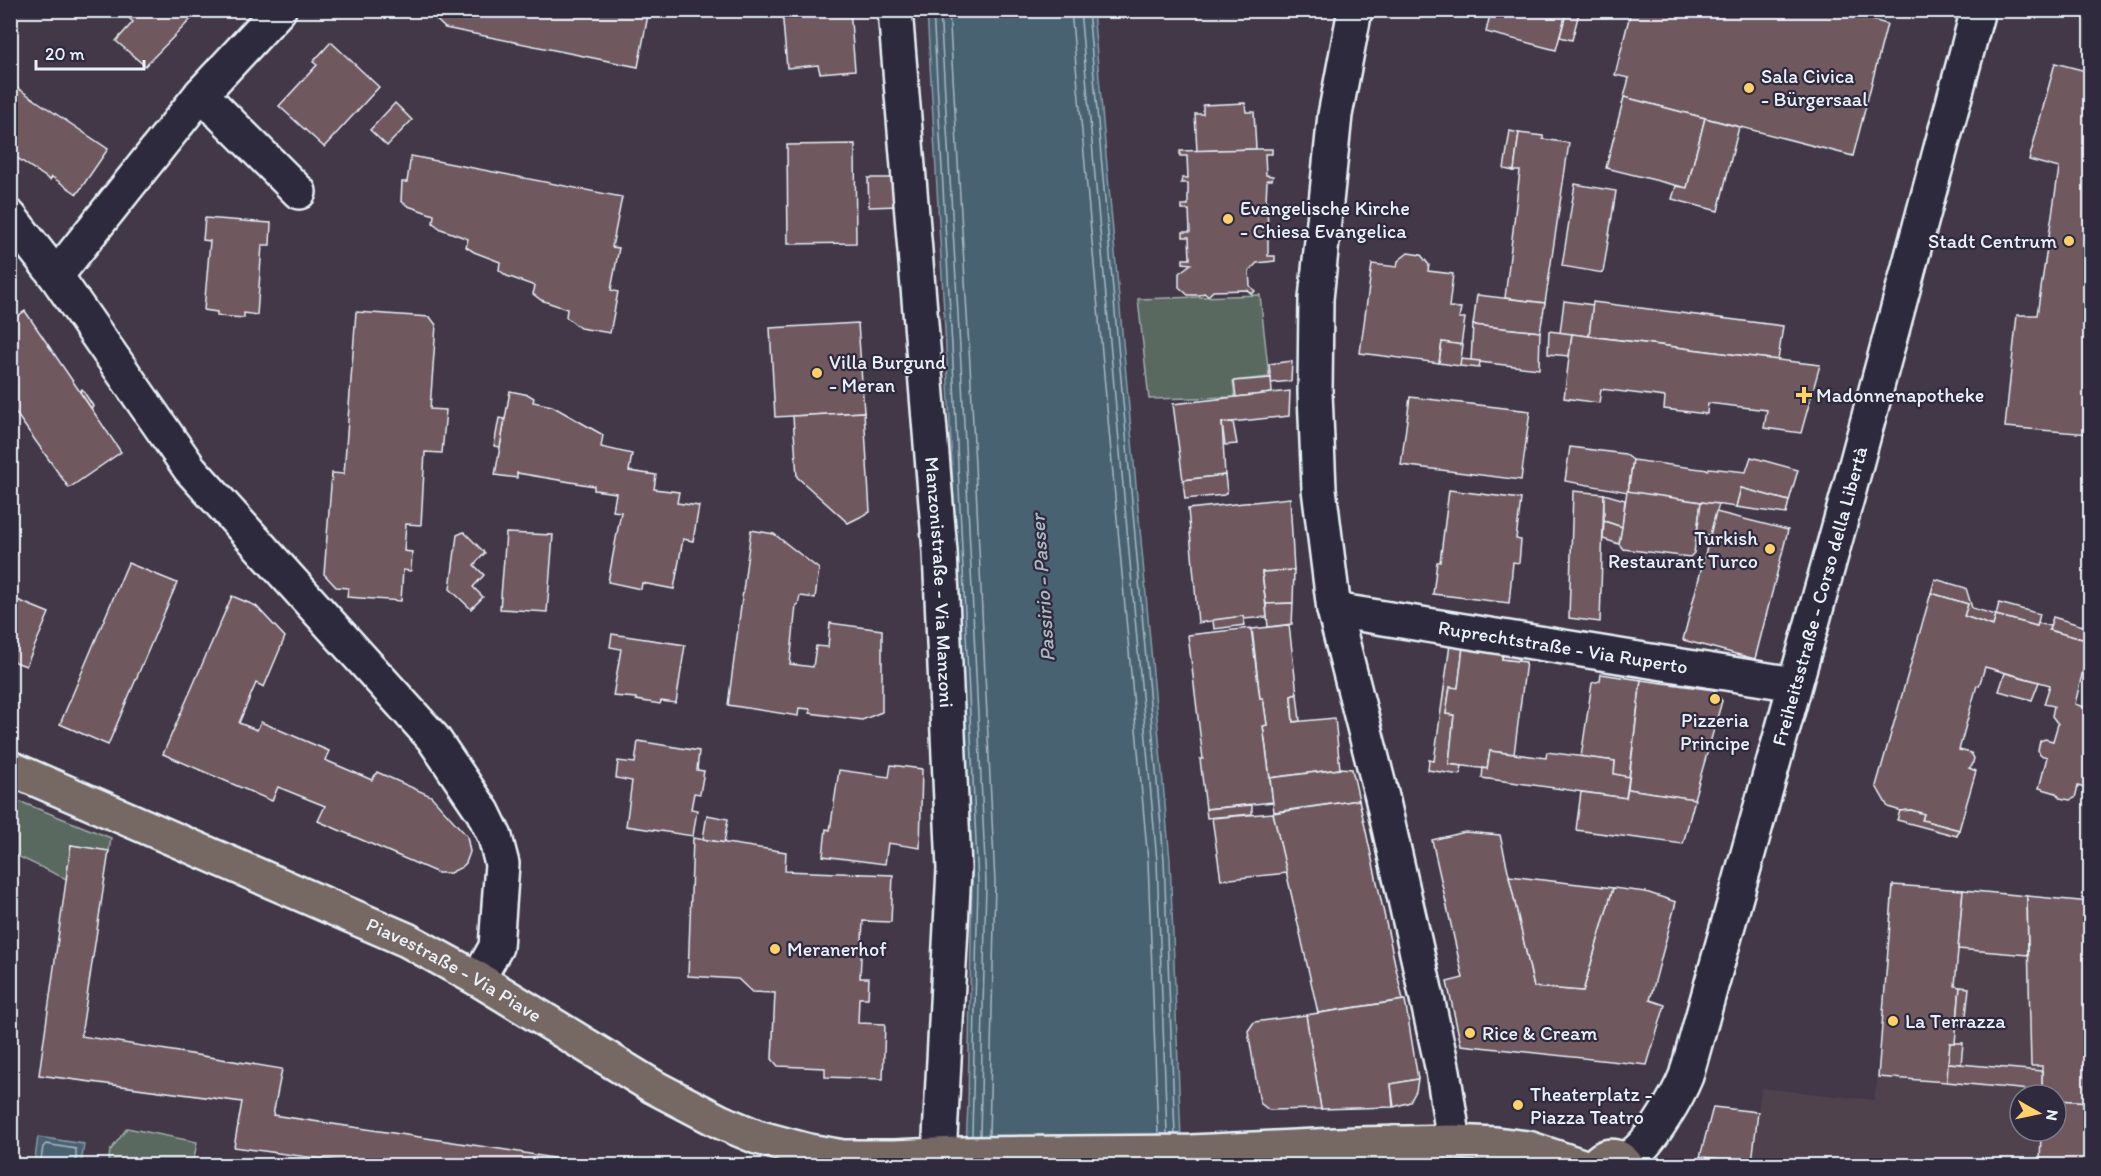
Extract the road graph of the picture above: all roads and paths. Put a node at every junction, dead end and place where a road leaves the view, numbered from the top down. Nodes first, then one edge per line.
1 (279, 10) edge
2 (895, 10) edge
3 (1355, 10) edge
4 (1978, 10) edge
5 (201, 94) junction
6 (299, 192) dead end
7 (10, 217) edge
8 (56, 276) junction
9 (1334, 610) junction
10 (1794, 684) junction
11 (10, 768) edge
12 (478, 979) junction
13 (1454, 1142) junction
14 (1395, 1154) edge
15 (948, 1155) junction
16 (1206, 1156) edge
17 (895, 1161) edge
18 (1615, 1164) edge
19 (1582, 1166) edge

1 - 5 street
2 - 15 street, Manzonistraße - Via Manzoni
3 - 9 street
4 - 10 street, Freiheitsstraße - Corso della Libertà
5 - 6 street
5 - 8 street
7 - 8 street
8 - 12 street
9 - 10 street, Ruprechtstraße - Via Ruperto
9 - 13 street
10 - 18 street, Freiheitsstraße - Corso della Libertà
11 - 12 main road, Piavestraße - Via Piave
12 - 17 main road, Piavestraße - Via Piave
13 - 14 main road, Piavestraße - Via Piave
13 - 19 main road
14 - 16 main road, Piavestraße - Via Piave
15 - 16 main road, Piavestraße - Via Piave
15 - 17 main road, Piavestraße - Via Piave

